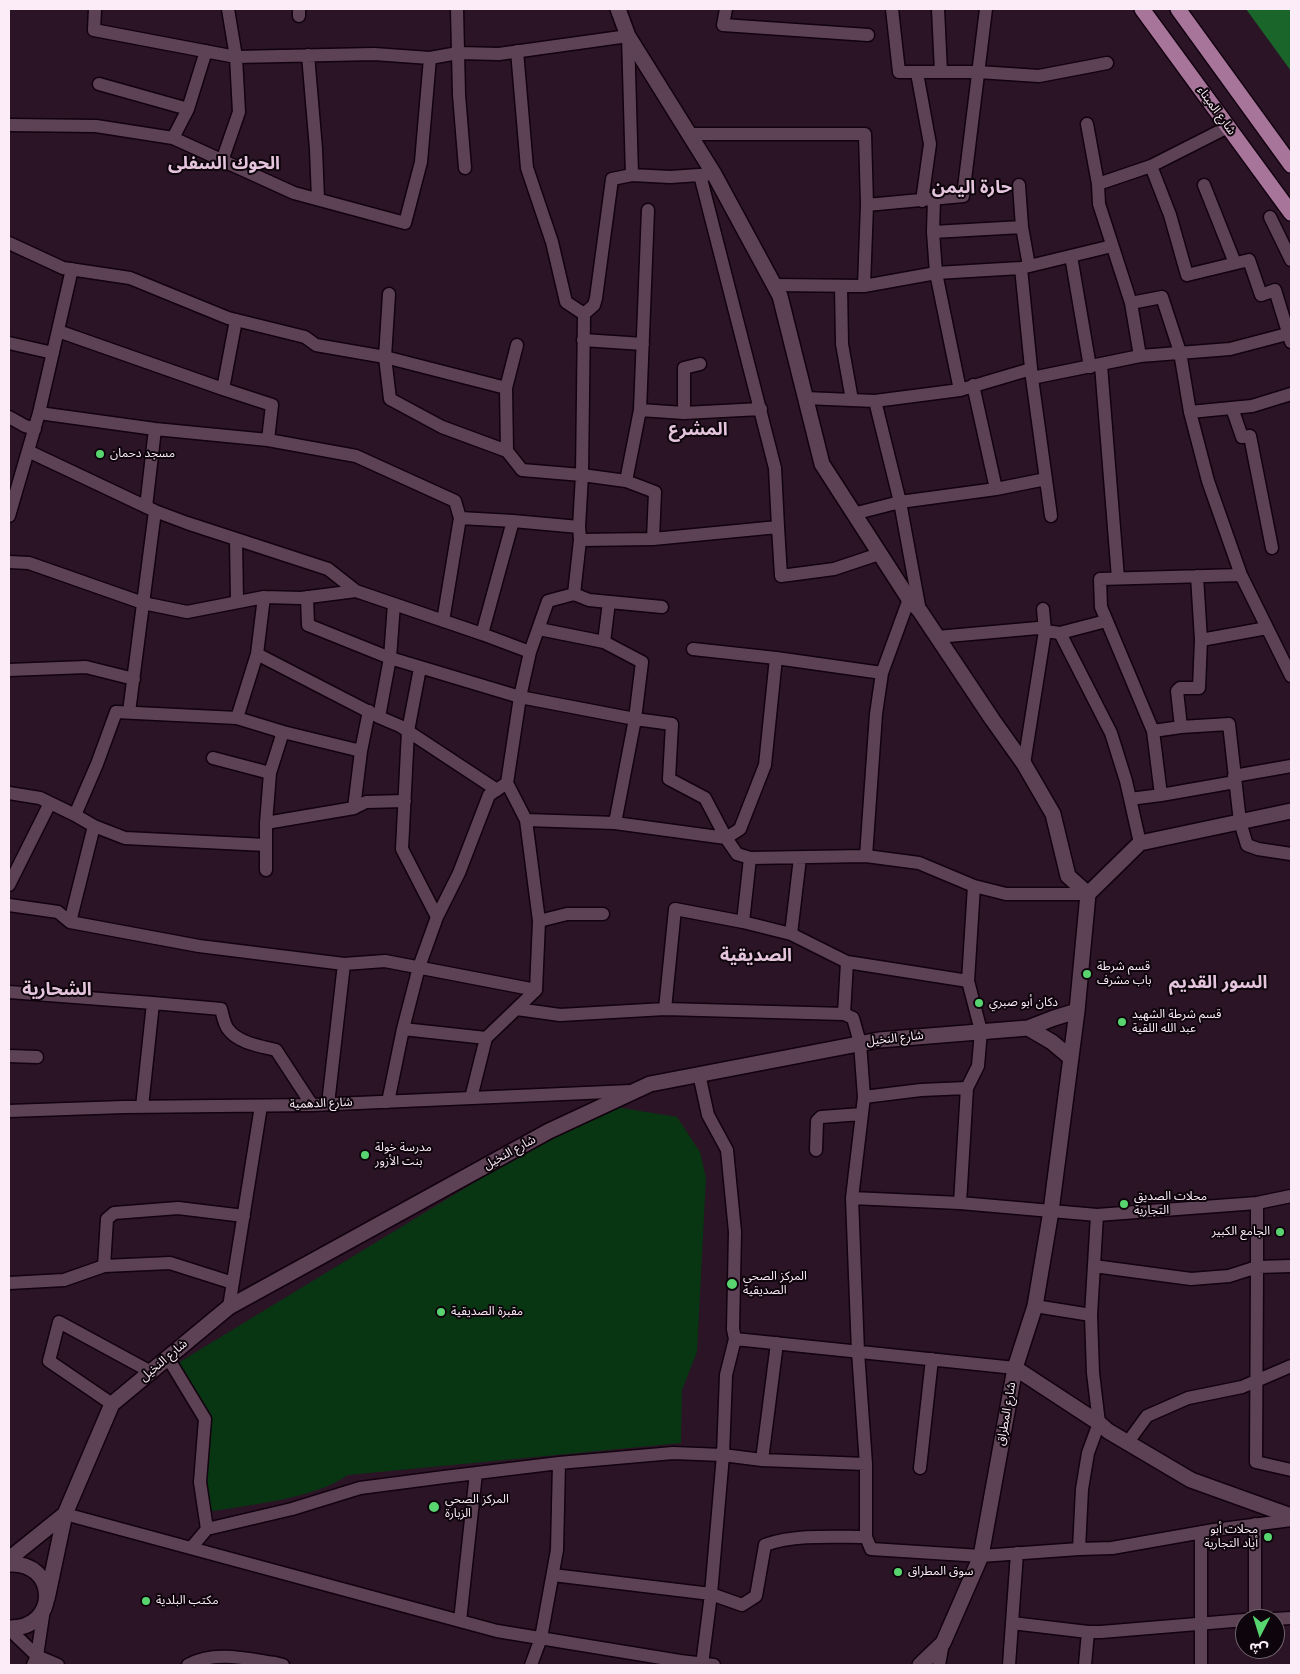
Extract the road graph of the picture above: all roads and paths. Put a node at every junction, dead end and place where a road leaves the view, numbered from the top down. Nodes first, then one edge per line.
1 (96, 9) edge
2 (228, 9) edge
3 (457, 9) edge
4 (618, 9) edge
5 (726, 9) edge
6 (892, 9) edge
7 (938, 9) edge
8 (986, 9) edge
9 (1142, 9) edge
10 (1178, 9) edge
11 (868, 35) dead end
12 (628, 36) junction
13 (206, 51) junction
14 (517, 51) junction
15 (458, 53) junction
16 (308, 54) junction
17 (236, 57) junction
18 (430, 58) junction
19 (1107, 63) dead end
20 (941, 72) junction
21 (978, 72) junction
22 (917, 73) junction
23 (99, 84) dead end
24 (188, 109) junction
25 (1087, 124) dead end
26 (9, 125) edge
27 (1228, 127) junction
28 (689, 134) junction
29 (173, 138) junction
30 (222, 161) junction
31 (1291, 165) edge
32 (1151, 166) junction
33 (465, 168) dead end
34 (707, 174) junction
35 (632, 175) junction
36 (1098, 184) junction
37 (1019, 185) dead end
38 (1204, 185) dead end
39 (318, 199) junction
40 (928, 200) junction
41 (867, 205) junction
42 (648, 210) dead end
43 (1291, 212) edge
44 (1270, 217) dead end
45 (1022, 227) junction
46 (933, 232) junction
47 (9, 243) edge
48 (1112, 246) junction
49 (1071, 256) junction
50 (1291, 260) edge
51 (1235, 263) junction
52 (1025, 267) junction
53 (72, 269) junction
54 (936, 273) junction
55 (774, 285) junction
56 (841, 286) junction
57 (864, 286) junction
58 (389, 294) dead end
59 (1131, 303) junction
60 (584, 314) junction
61 (236, 320) junction
62 (58, 332) junction
63 (1290, 336) edge
64 (584, 340) junction
65 (9, 342) edge
66 (643, 344) junction
67 (517, 346) dead end
68 (1180, 352) junction
69 (53, 353) junction
70 (1140, 356) junction
71 (385, 357) junction
72 (700, 364) dead end
73 (1096, 366) junction
74 (1031, 373) junction
75 (974, 385) junction
76 (506, 388) junction
77 (223, 390) junction
78 (960, 390) junction
79 (1291, 394) edge
80 (805, 398) junction
81 (852, 400) junction
82 (875, 401) junction
83 (1232, 408) junction
84 (761, 409) junction
85 (640, 410) junction
86 (1190, 412) junction
87 (39, 413) junction
88 (684, 413) junction
89 (9, 417) edge
90 (35, 429) junction
91 (155, 429) junction
92 (268, 440) junction
93 (28, 451) junction
94 (507, 451) junction
95 (582, 475) junction
96 (1046, 479) junction
97 (626, 481) junction
98 (996, 489) junction
99 (11, 494) edge
100 (900, 502) junction
101 (151, 509) junction
102 (853, 514) junction
103 (9, 516) edge
104 (1051, 516) dead end
105 (460, 518) junction
106 (513, 521) junction
107 (579, 527) junction
108 (778, 528) junction
109 (236, 539) junction
110 (653, 539) junction
111 (580, 540) junction
112 (1272, 548) dead end
113 (879, 554) junction
114 (9, 562) edge
115 (1241, 575) junction
116 (1197, 576) junction
117 (1118, 578) junction
118 (356, 591) junction
119 (574, 594) junction
120 (307, 597) junction
121 (264, 598) junction
122 (909, 599) junction
123 (237, 602) junction
124 (609, 602) junction
125 (143, 603) junction
126 (394, 604) junction
127 (662, 607) dead end
128 (1043, 609) dead end
129 (920, 611) junction
130 (443, 621) junction
131 (1106, 621) junction
132 (1267, 628) junction
133 (539, 629) junction
134 (1045, 631) junction
135 (1060, 633) junction
136 (482, 634) junction
137 (937, 637) junction
138 (1201, 640) junction
139 (604, 642) junction
140 (693, 650) dead end
141 (530, 652) junction
142 (257, 654) junction
143 (390, 658) junction
144 (776, 658) junction
145 (420, 668) junction
146 (9, 670) edge
147 (882, 673) junction
148 (1291, 676) edge
149 (134, 679) junction
150 (520, 697) junction
151 (129, 712) junction
152 (374, 714) junction
153 (237, 718) junction
154 (635, 719) junction
155 (1181, 727) junction
156 (1153, 731) junction
157 (283, 732) junction
158 (408, 732) junction
159 (361, 751) junction
160 (214, 758) dead end
161 (1024, 764) junction
162 (1291, 766) edge
163 (270, 773) junction
164 (1234, 779) junction
165 (502, 786) junction
166 (9, 793) edge
167 (1161, 795) junction
168 (1130, 799) junction
169 (405, 801) junction
170 (50, 803) junction
171 (354, 808) junction
172 (1291, 811) edge
173 (75, 815) junction
174 (526, 820) junction
175 (1240, 822) junction
176 (266, 823) junction
177 (615, 823) junction
178 (94, 826) junction
179 (726, 838) junction
180 (1140, 843) junction
181 (266, 845) junction
182 (1291, 854) edge
183 (866, 856) junction
184 (750, 858) junction
185 (800, 858) junction
186 (266, 870) dead end
187 (9, 885) edge
188 (974, 886) junction
189 (1088, 894) junction
190 (9, 904) edge
191 (603, 914) dead end
192 (438, 917) junction
193 (539, 920) junction
194 (70, 922) junction
195 (743, 922) junction
196 (791, 934) junction
197 (847, 962) junction
198 (344, 964) junction
199 (419, 967) junction
200 (968, 981) junction
201 (536, 990) junction
202 (9, 992) edge
203 (153, 1003) junction
204 (516, 1009) junction
205 (664, 1009) junction
206 (1077, 1011) junction
207 (844, 1014) junction
208 (1028, 1028) junction
209 (403, 1029) junction
210 (982, 1031) junction
211 (486, 1038) junction
212 (860, 1043) junction
213 (9, 1056) edge
214 (37, 1058) dead end
215 (1072, 1058) junction
216 (698, 1074) junction
217 (967, 1088) junction
218 (634, 1091) junction
219 (864, 1097) junction
220 (471, 1098) junction
221 (388, 1102) junction
222 (328, 1104) junction
223 (312, 1105) junction
224 (261, 1106) junction
225 (142, 1107) junction
226 (9, 1111) edge
227 (862, 1114) junction
228 (816, 1150) dead end
229 (1291, 1196) edge
230 (852, 1198) junction
231 (960, 1203) junction
232 (1257, 1203) junction
233 (1051, 1212) junction
234 (244, 1216) junction
235 (1097, 1216) junction
236 (104, 1266) junction
237 (1094, 1266) junction
238 (1291, 1266) edge
239 (1258, 1267) junction
240 (9, 1283) edge
241 (233, 1283) junction
242 (1035, 1306) junction
243 (229, 1307) junction
244 (1091, 1315) junction
245 (736, 1339) junction
246 (777, 1343) junction
247 (858, 1352) junction
248 (168, 1358) junction
249 (932, 1359) junction
250 (1291, 1366) edge
251 (1015, 1368) junction
252 (152, 1372) junction
253 (1256, 1381) junction
254 (112, 1404) junction
255 (1099, 1423) junction
256 (1128, 1442) junction
257 (723, 1455) junction
258 (762, 1460) junction
259 (559, 1463) junction
260 (866, 1464) junction
261 (920, 1468) dead end
262 (1291, 1470) edge
263 (476, 1473) junction
264 (65, 1514) junction
265 (1291, 1516) edge
266 (1291, 1520) edge
267 (1255, 1524) junction
268 (207, 1529) junction
269 (1201, 1532) junction
270 (866, 1536) junction
271 (191, 1548) junction
272 (1079, 1549) junction
273 (1017, 1553) junction
274 (981, 1556) junction
275 (9, 1558) edge
276 (9, 1564) edge
277 (553, 1575) junction
278 (711, 1594) junction
279 (46, 1604) junction
280 (1255, 1609) edge
281 (460, 1621) junction
282 (1235, 1621) edge
283 (1202, 1623) junction
284 (1012, 1624) junction
285 (9, 1629) edge
286 (1088, 1632) junction
287 (541, 1638) junction
288 (942, 1643) junction
289 (35, 1660) edge
290 (58, 1665) edge
291 (188, 1665) edge
292 (283, 1665) edge
293 (531, 1665) edge
294 (706, 1665) edge
295 (920, 1665) edge
296 (939, 1665) edge
297 (1009, 1665) edge
298 (1084, 1665) edge
299 (1201, 1665) edge

1 - 13 street
2 - 17 street
3 - 15 street
4 - 12 street
5 - 11 street
6 - 22 street
7 - 20 street
8 - 21 street
9 - 27 main road, شارع الميناء
10 - 31 main road
12 - 14 street
12 - 28 street
12 - 35 street
13 - 17 street
13 - 24 street
14 - 15 street
14 - 60 street
15 - 18 street
15 - 33 street
16 - 17 street
16 - 18 street
16 - 39 street
17 - 30 street
18 - 39 street
19 - 21 street
20 - 21 street
20 - 22 street
21 - 40 street
22 - 40 street
23 - 24 street
24 - 29 street
25 - 36 street
26 - 29 street
27 - 32 street
27 - 43 main road, شارع الميناء
28 - 34 street
28 - 41 street
29 - 30 street
30 - 39 street
32 - 36 street
32 - 51 street
34 - 35 street
34 - 55 street
34 - 84 street
35 - 60 street
36 - 48 street
37 - 45 street
38 - 51 street
40 - 41 street
40 - 46 street
41 - 57 street
42 - 66 street
44 - 50 street
45 - 46 street
45 - 52 street
46 - 54 street
47 - 53 street
48 - 49 street
48 - 59 street
49 - 52 street
49 - 73 street
51 - 63 street
52 - 54 street
52 - 74 street
53 - 61 street
53 - 62 street
54 - 57 street
54 - 78 street
55 - 56 street
55 - 80 street
56 - 57 street
56 - 81 street
58 - 71 street
59 - 68 street
59 - 70 street
60 - 64 street
61 - 71 street
61 - 77 street
62 - 69 street
62 - 77 street
63 - 68 street
64 - 66 street
64 - 95 street
65 - 69 street
66 - 85 street
67 - 76 street
68 - 70 street
68 - 86 street
69 - 87 street
70 - 73 street
71 - 76 street
71 - 94 street
72 - 88 street
73 - 74 street
73 - 117 street
74 - 75 street
74 - 96 street
75 - 78 street
75 - 98 street
76 - 94 street
77 - 92 street
78 - 82 street
79 - 83 street
80 - 81 street
80 - 102 street
81 - 82 street
82 - 100 street
83 - 86 street
83 - 112 street
84 - 88 street
84 - 108 street
85 - 88 street
85 - 97 street
86 - 115 street
87 - 90 street
87 - 91 street
89 - 90 street
90 - 93 street
91 - 92 street
91 - 101 street
92 - 105 street
93 - 99 street
93 - 101 street
94 - 95 street
95 - 97 street
95 - 107 street
96 - 98 street
96 - 104 street
97 - 110 street
98 - 100 street
99 - 103 street
100 - 102 street
100 - 129 street
101 - 109 street
101 - 125 street
102 - 113 street
105 - 106 street
105 - 130 street
106 - 107 street
106 - 136 street
107 - 111 street
108 - 110 street
108 - 113 street
109 - 118 street
109 - 123 street
110 - 111 street
111 - 119 street
113 - 122 street
114 - 125 street
115 - 116 street
115 - 132 street
116 - 117 street
116 - 138 street
117 - 131 street
118 - 120 street
118 - 126 street
119 - 124 street
119 - 133 street
120 - 121 street
120 - 143 street
121 - 123 street
121 - 142 street
122 - 129 street
122 - 147 street
123 - 125 street
124 - 127 street
124 - 139 street
125 - 149 street
126 - 130 street
126 - 143 street
128 - 134 street
129 - 137 street
130 - 136 street
131 - 135 street
131 - 156 street
132 - 138 street
132 - 148 street
133 - 139 street
133 - 141 street
134 - 135 street
134 - 137 street
134 - 161 street
135 - 168 street
136 - 141 street
137 - 161 street
138 - 155 street
139 - 154 street
140 - 144 street
141 - 150 street
142 - 152 street
142 - 153 street
143 - 145 street
143 - 152 street
144 - 147 street
144 - 179 street
145 - 150 street
145 - 158 street
146 - 149 street
147 - 183 street
149 - 151 street
150 - 154 street
150 - 165 street
151 - 153 street
151 - 173 street
152 - 158 street
152 - 159 street
153 - 157 street
154 - 177 street
154 - 179 street
155 - 156 street
155 - 164 street
156 - 167 street
157 - 159 street
157 - 163 street
158 - 165 street
158 - 169 street
159 - 171 street
160 - 163 street
161 - 189 street
162 - 164 street
163 - 176 street
164 - 167 street
164 - 175 street
165 - 174 street
165 - 192 street
166 - 170 street
167 - 168 street
168 - 180 street
169 - 171 street
169 - 192 street
170 - 173 street
170 - 187 street
171 - 176 street
172 - 175 street
173 - 178 street
174 - 177 street
174 - 193 street
175 - 180 street
175 - 182 street
176 - 181 street
177 - 179 street
178 - 181 street
178 - 194 street
179 - 184 street
180 - 189 street
181 - 186 street
183 - 185 street
183 - 188 street
184 - 185 street
184 - 195 street
185 - 196 street
188 - 189 street
188 - 200 street
189 - 206 street
190 - 194 street
191 - 193 street
192 - 199 street
193 - 201 street
194 - 198 street
195 - 196 street
195 - 205 street
196 - 197 street
197 - 200 street
197 - 207 street
198 - 199 street
198 - 222 street
199 - 201 street
199 - 209 street
200 - 210 street
201 - 204 street
202 - 203 street
203 - 223 street
203 - 225 street
204 - 205 street
204 - 211 street
205 - 207 street
206 - 208 street, شارع النخيل
206 - 215 street
207 - 212 street
208 - 210 street, شارع النخيل
208 - 215 street
209 - 211 street
209 - 221 street
210 - 212 street, شارع النخيل
210 - 217 street
211 - 220 street
212 - 216 street, شارع النخيل
212 - 219 street
213 - 214 street
215 - 233 street
216 - 218 street, شارع النخيل
216 - 245 street
217 - 219 street
217 - 231 street
218 - 220 street, شارع الدهمية
218 - 243 street, شارع النخيل
219 - 227 street
220 - 221 street, شارع الدهمية
221 - 222 street, شارع الدهمية
222 - 223 street, شارع الدهمية
223 - 224 street, شارع الدهمية
224 - 225 street, شارع الدهمية
224 - 234 street
225 - 226 street, شارع الدهمية
227 - 228 street
227 - 230 street
229 - 232 street
230 - 231 street
230 - 247 street
231 - 233 street
232 - 235 street
232 - 239 street
233 - 235 street
233 - 242 street
234 - 236 street
234 - 241 street
235 - 237 street
236 - 240 street
236 - 241 street
237 - 239 street
237 - 244 street
238 - 239 street
239 - 253 street
241 - 243 street
242 - 244 street
242 - 251 street
243 - 248 street, شارع النخيل
244 - 255 street
245 - 246 street
245 - 257 street
246 - 247 street
246 - 258 street
247 - 249 street
247 - 260 street
248 - 252 street, شارع النخيل
248 - 268 street
249 - 251 street
249 - 261 street
250 - 253 street
251 - 255 street, شارع المطراق
251 - 274 street, شارع المطراق
252 - 254 street, شارع النخيل
252 - 254 street
253 - 256 street
253 - 262 street
254 - 264 street, شارع النخيل
255 - 256 street, شارع المطراق
255 - 272 street
256 - 265 street, شارع المطراق
257 - 258 street
257 - 259 street
257 - 278 street
258 - 260 street
259 - 263 street
259 - 277 street
260 - 270 street
263 - 268 street
263 - 281 street
264 - 271 street
264 - 275 street
264 - 279 street, شارع النخيل
266 - 267 street
267 - 269 street
267 - 280 street
268 - 271 street
269 - 272 street
269 - 283 street
270 - 274 street
270 - 278 street
271 - 281 street
272 - 273 street
273 - 274 street
273 - 284 street
274 - 288 street, شارع المطراق
276 - 279 street
277 - 278 street
277 - 287 street
278 - 294 street
279 - 285 street
279 - 289 street
281 - 287 street
282 - 283 street
283 - 286 street
283 - 299 street
284 - 286 street
284 - 297 street
285 - 289 street
286 - 298 street
287 - 293 street
287 - 294 street
288 - 295 street, شارع المطراق
288 - 296 street
289 - 290 street
291 - 292 street

